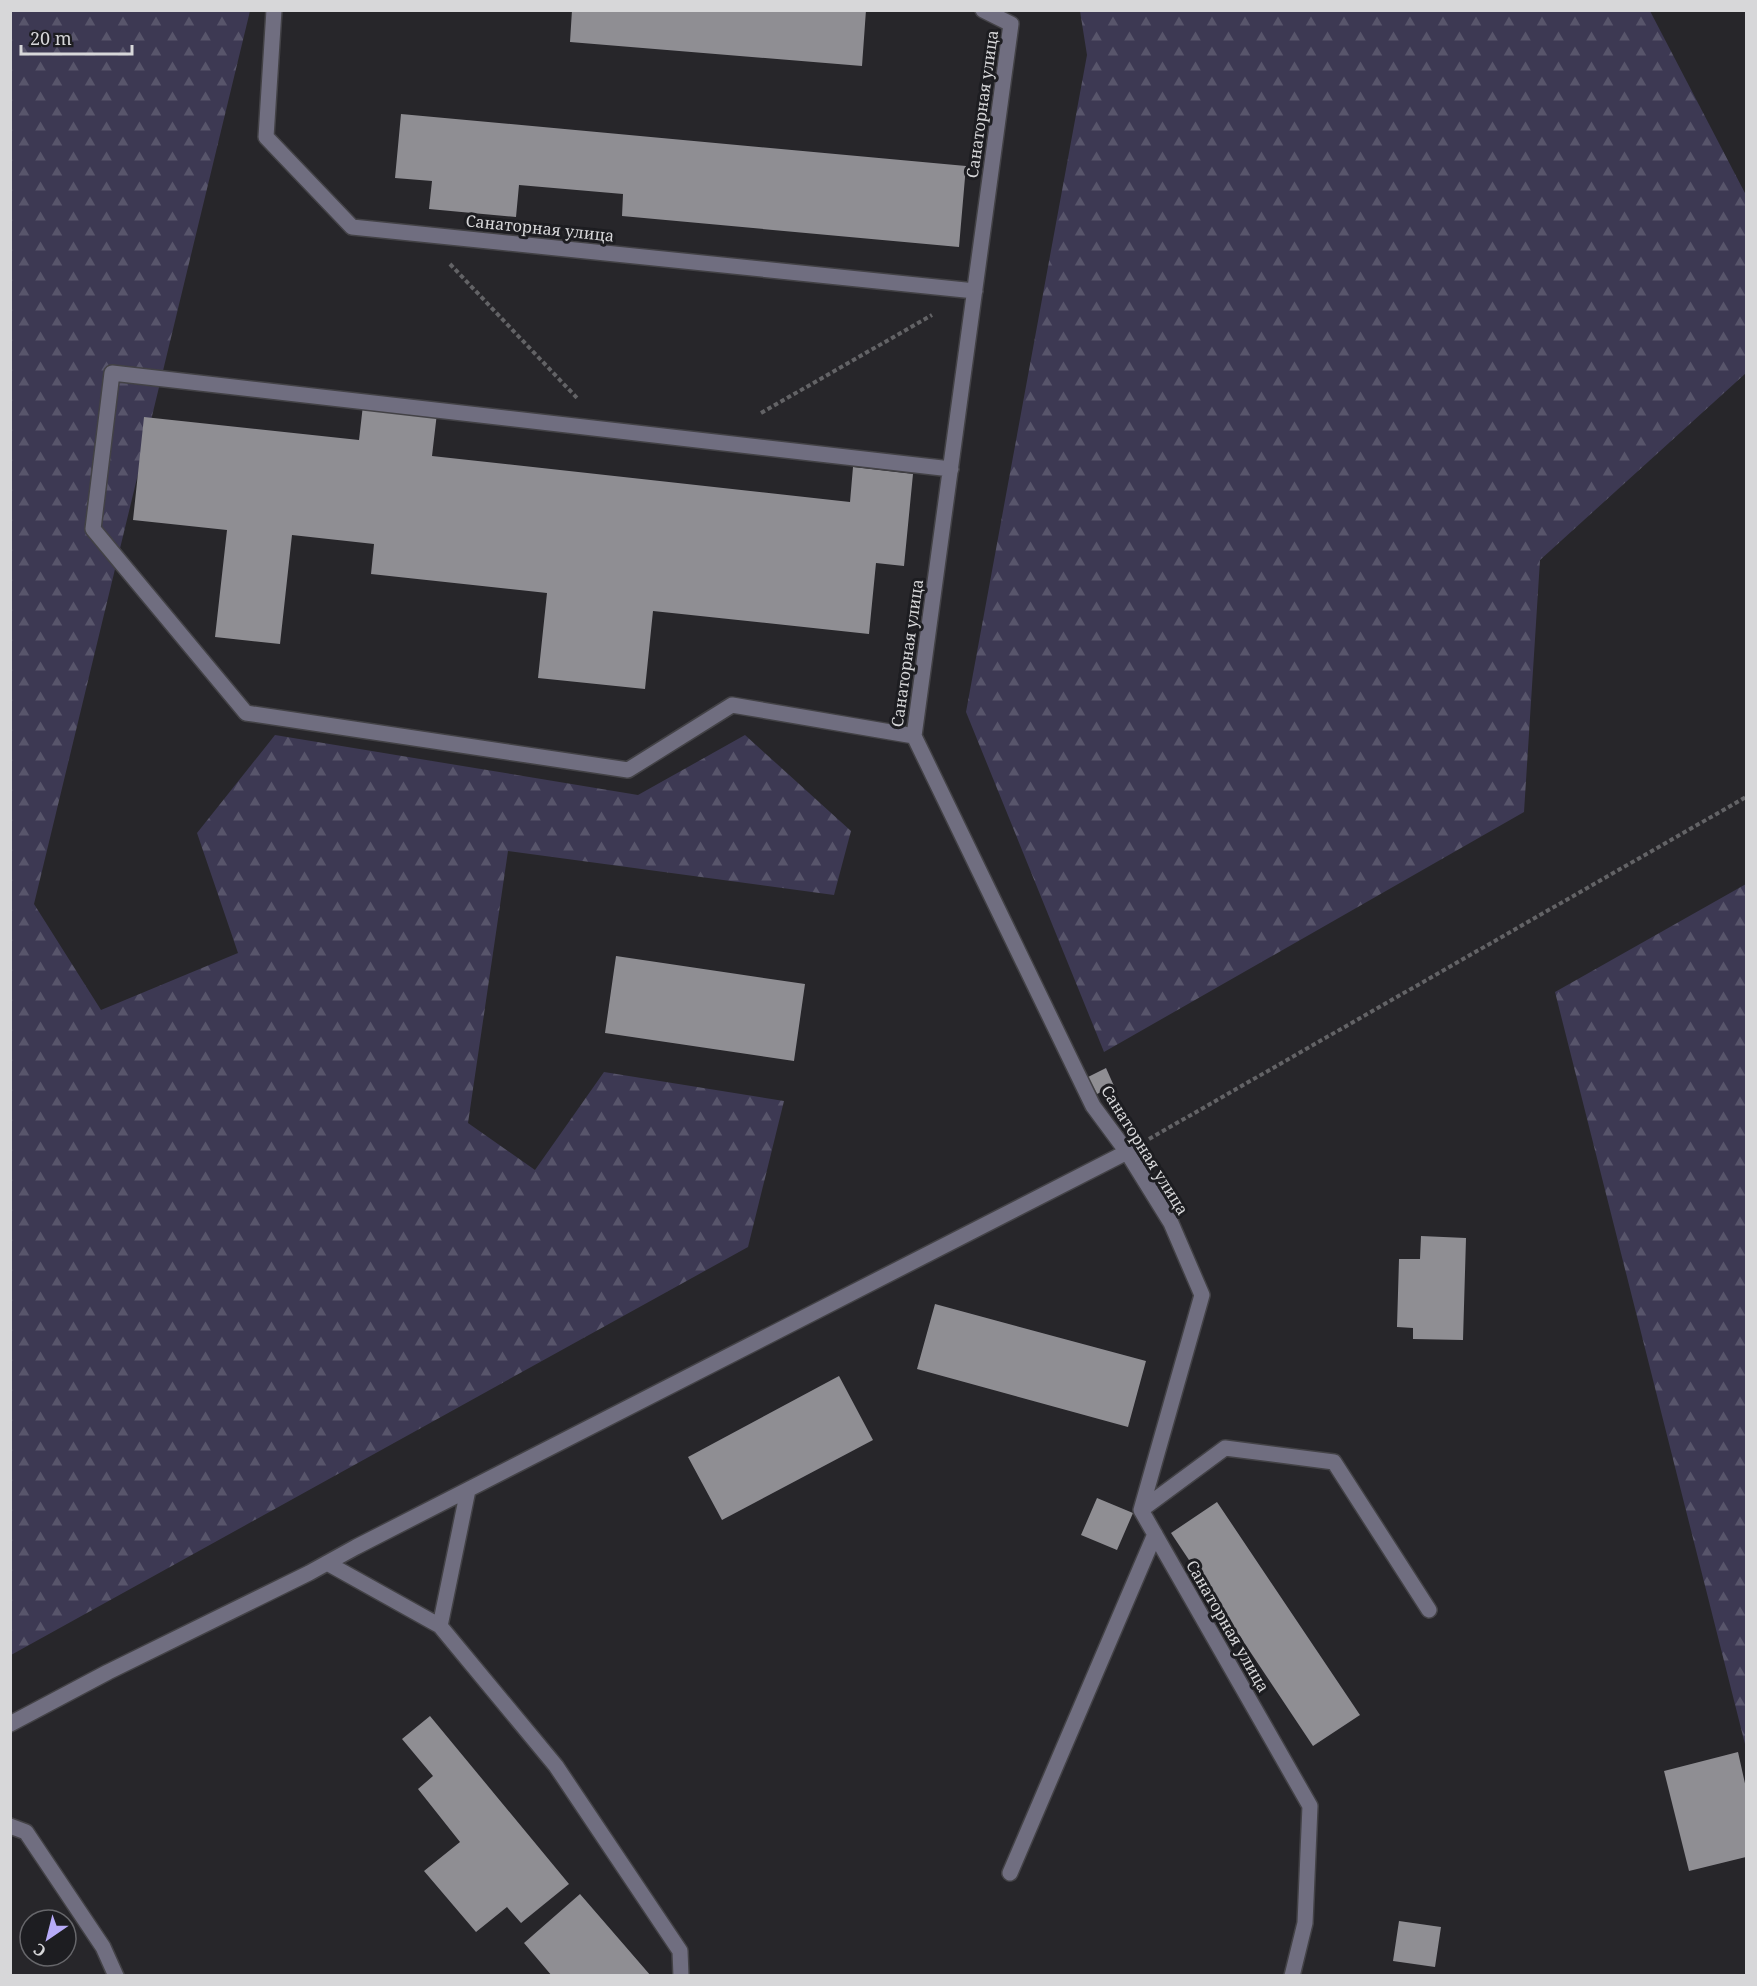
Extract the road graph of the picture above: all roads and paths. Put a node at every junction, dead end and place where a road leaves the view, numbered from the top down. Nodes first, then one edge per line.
1 (274, 10) edge
2 (983, 10) edge
3 (423, 235) junction
4 (975, 291) junction
5 (934, 314) dead end
6 (761, 413) dead end
7 (605, 429) junction
8 (951, 469) junction
9 (914, 736) junction
10 (1746, 797) edge
11 (1127, 1152) junction
12 (468, 1490) junction
13 (1141, 1510) junction
14 (1155, 1534) junction
15 (327, 1563) junction
16 (1429, 1610) dead end
17 (440, 1626) junction
18 (10, 1724) edge
19 (10, 1826) edge
20 (1010, 1873) dead end
21 (116, 1976) edge
22 (681, 1976) edge
23 (1292, 1976) edge

1 - 3 street, Санаторная улица
2 - 4 street, Санаторная улица
3 - 4 street, Санаторная улица
3 - 7 path
4 - 8 street, Санаторная улица
5 - 6 path
7 - 8 street
7 - 9 street
8 - 9 street, Санаторная улица
9 - 11 street, Санаторная улица
10 - 11 path
11 - 12 street
11 - 13 street, Санаторная улица
12 - 15 street
12 - 17 street
13 - 14 street, Санаторная улица
13 - 16 street
14 - 20 street
14 - 23 street, Санаторная улица
15 - 17 street
15 - 18 street
17 - 22 street
19 - 21 street

